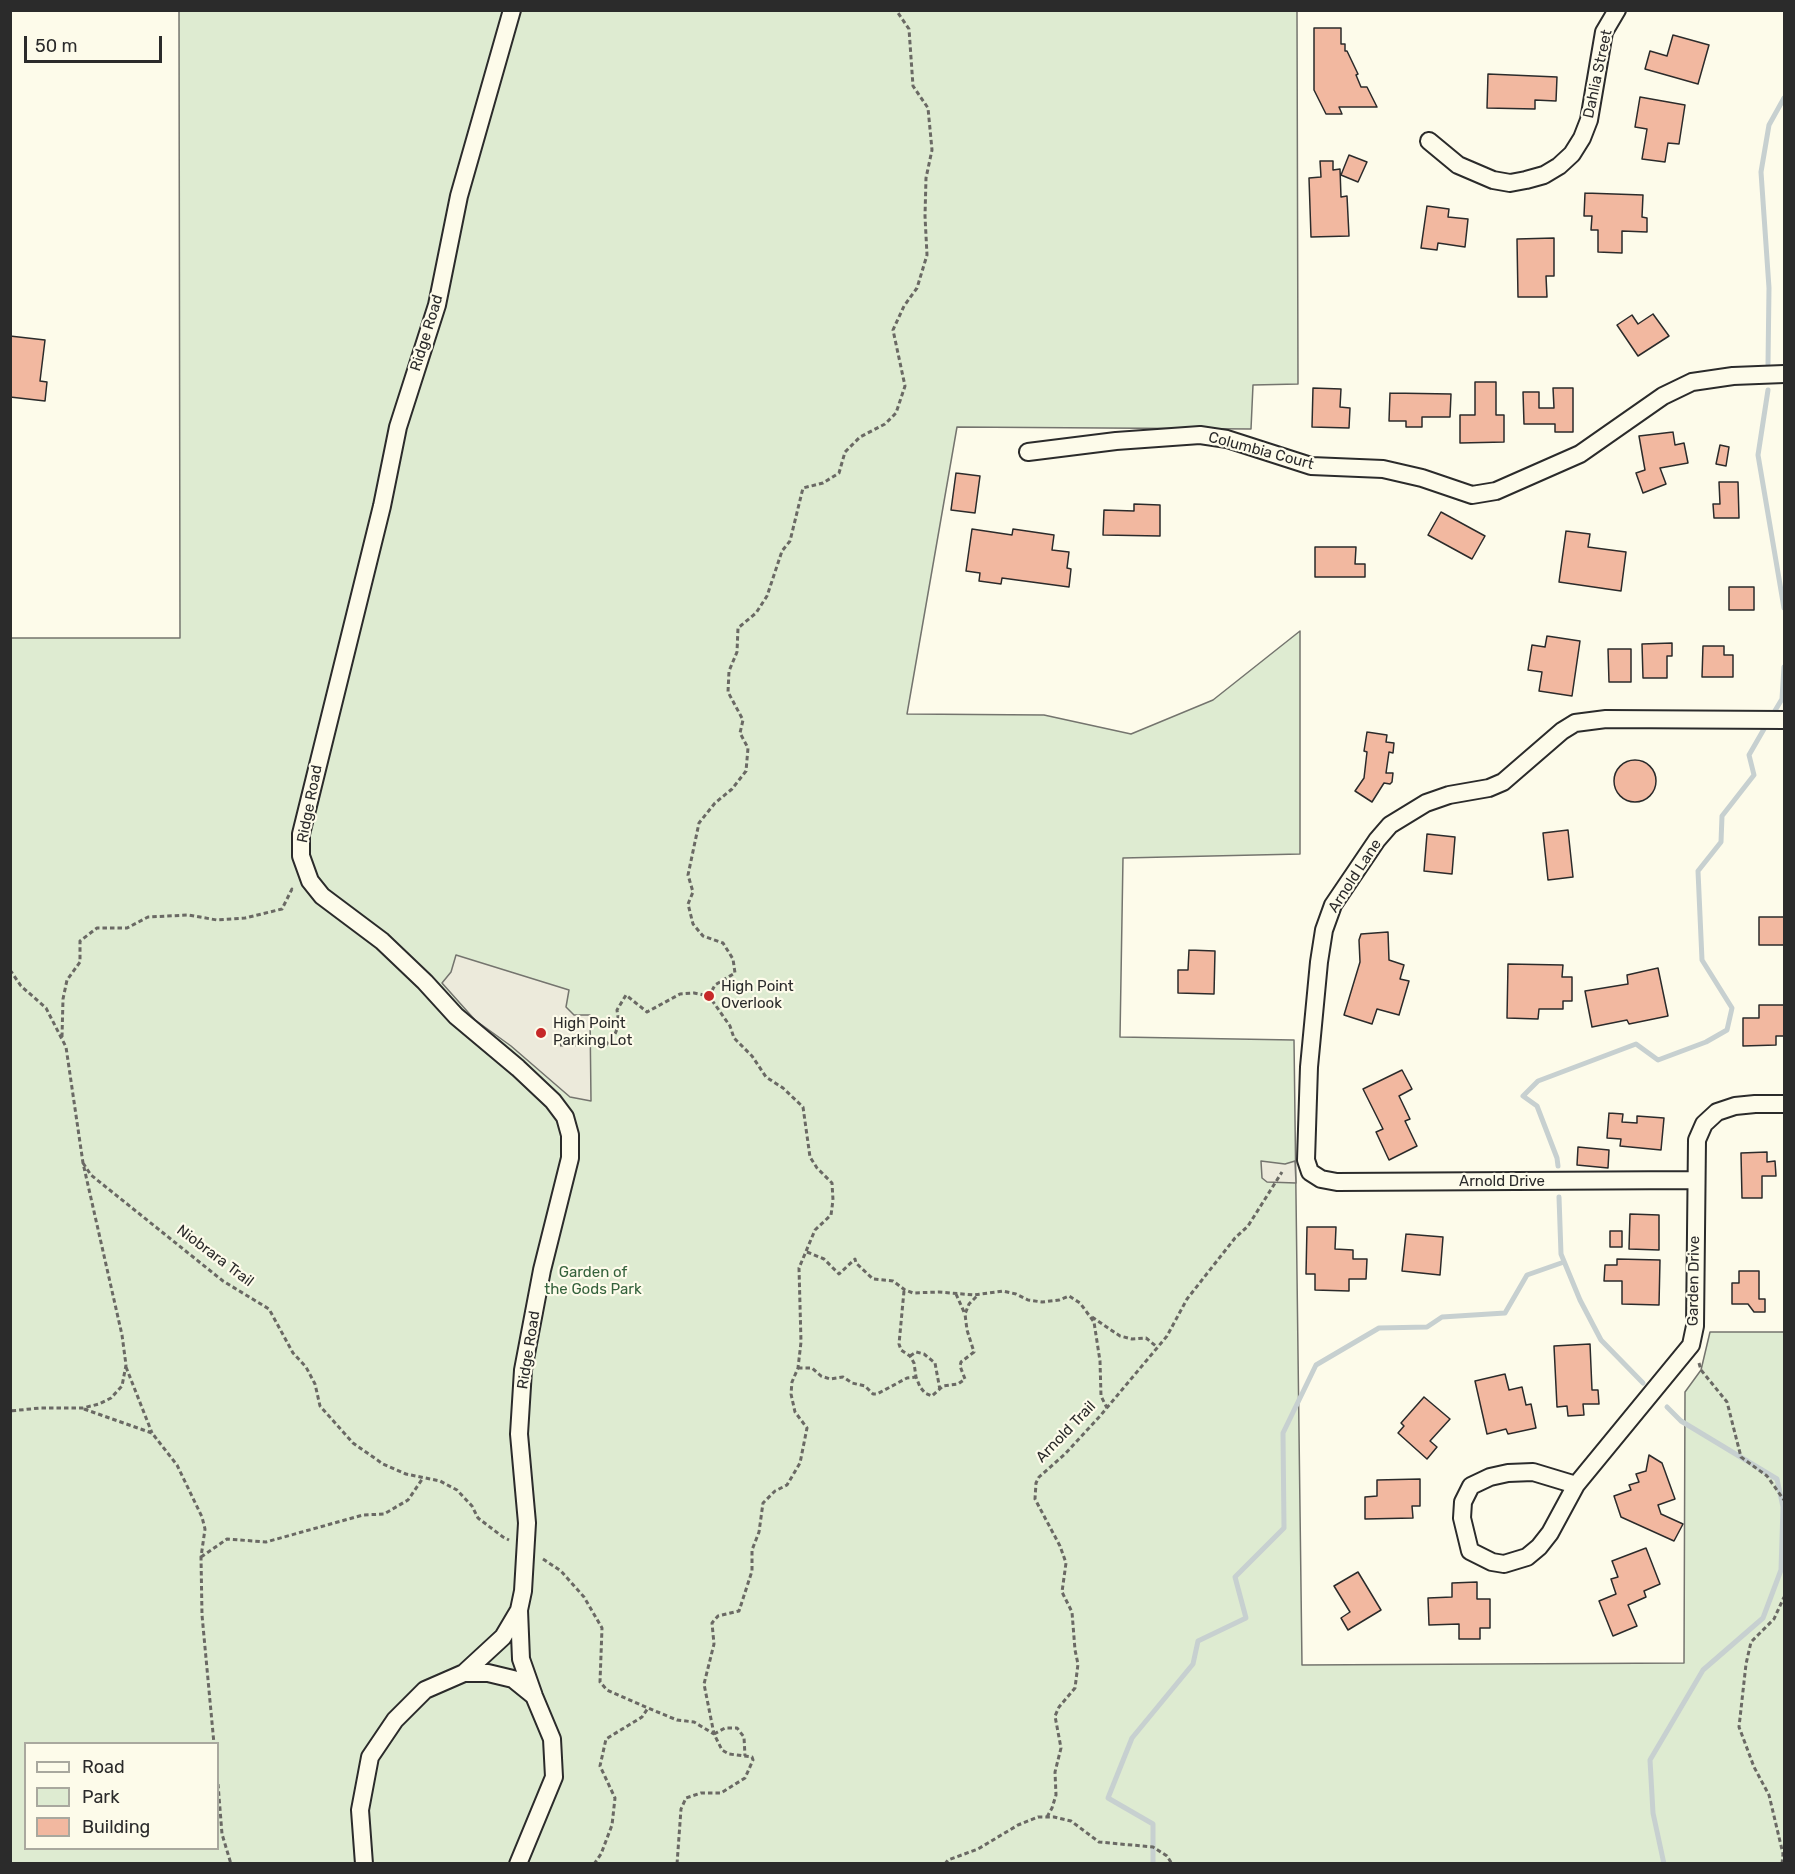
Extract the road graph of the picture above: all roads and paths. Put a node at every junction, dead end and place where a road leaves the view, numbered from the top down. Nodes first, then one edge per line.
1 (512, 10) edge
2 (896, 10) edge
3 (1617, 10) edge
4 (1429, 141) dead end
5 (1785, 374) edge
6 (1028, 452) dead end
7 (1785, 720) edge
8 (298, 891) dead end
9 (10, 970) edge
10 (709, 996) junction
11 (62, 1039) junction
12 (560, 1045) dead end
13 (1785, 1104) edge
14 (83, 1163) junction
15 (1282, 1172) dead end
16 (1310, 1172) joint
17 (1695, 1180) junction
18 (806, 1252) junction
19 (903, 1289) junction
20 (956, 1294) junction
21 (979, 1294) junction
22 (965, 1314) junction
23 (1091, 1316) junction
24 (1691, 1345) junction
25 (1157, 1347) junction
26 (910, 1356) junction
27 (126, 1365) junction
28 (798, 1368) junction
29 (916, 1377) junction
30 (940, 1390) junction
31 (83, 1408) junction
32 (1107, 1408) junction
33 (10, 1411) edge
34 (152, 1433) junction
35 (423, 1478) junction
36 (1576, 1485) junction
37 (1785, 1500) edge
38 (526, 1546) junction
39 (201, 1557) junction
40 (1785, 1597) edge
41 (519, 1610) junction
42 (464, 1673) junction
43 (534, 1696) junction
44 (648, 1708) junction
45 (714, 1734) junction
46 (214, 1742) edge
47 (745, 1756) junction
48 (219, 1796) edge
49 (1047, 1817) junction
50 (231, 1863) edge
51 (364, 1863) edge
52 (518, 1863) edge
53 (594, 1863) edge
54 (677, 1863) edge
55 (945, 1863) edge
56 (1172, 1863) edge
57 (1782, 1863) edge

1 - 38 street, Ridge Road
2 - 10 path
3 - 4 street, Dahlia Street
5 - 6 street, Columbia Court
7 - 16 street, Arnold Lane
8 - 11 path
9 - 11 path
10 - 12 path
10 - 18 path
11 - 14 path
13 - 17 street, Garden Drive
14 - 27 path
14 - 35 path, Niobrara Trail
15 - 25 path, Arnold Trail
16 - 17 street, Arnold Drive
17 - 24 street, Garden Drive
18 - 19 path
18 - 28 path
19 - 20 path
19 - 26 path
20 - 21 path
20 - 22 path
21 - 22 path
21 - 23 path
22 - 30 path
23 - 25 path
23 - 32 path
24 - 36 street, Garden Drive
24 - 37 path
25 - 32 path, Arnold Trail
26 - 29 path
26 - 30 path
27 - 31 path
27 - 34 path
28 - 29 path
28 - 45 path
29 - 30 path
31 - 33 path
31 - 34 path
32 - 49 path, Arnold Trail
34 - 39 path
35 - 38 path, Niobrara Trail
35 - 39 path
36 - 36 street, Garden Drive
38 - 41 street, Ridge Road
38 - 44 path, Niobrara Trail
39 - 46 path
40 - 57 path
41 - 42 street, Ridge Road
41 - 43 street, Ridge Road
42 - 43 street
42 - 51 street
43 - 52 street, Ridge Road
44 - 45 path
44 - 53 path
45 - 47 path
45 - 47 path
47 - 54 path
48 - 50 path
49 - 55 path
49 - 56 path

